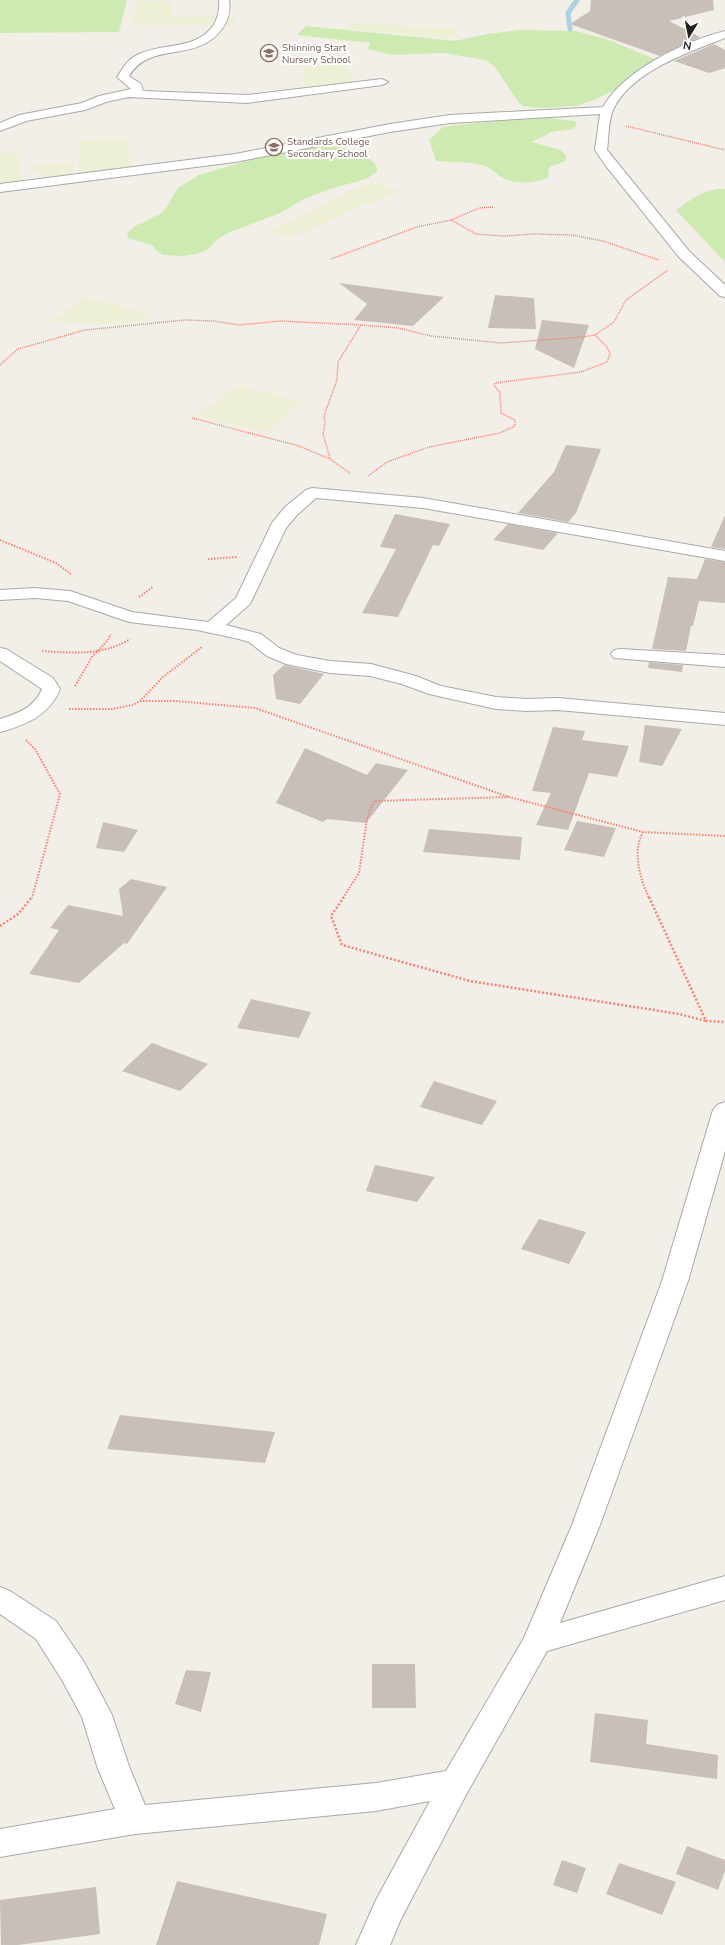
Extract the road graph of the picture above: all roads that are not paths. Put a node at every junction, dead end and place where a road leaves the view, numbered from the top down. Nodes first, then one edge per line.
1 (224, 0) edge
2 (725, 34) edge
3 (382, 82) dead end
4 (130, 94) junction
5 (606, 114) junction
6 (0, 127) edge
7 (0, 188) edge
8 (725, 293) edge
9 (725, 556) edge
10 (0, 595) edge
11 (211, 628) junction
12 (0, 653) edge
13 (620, 654) dead end
14 (725, 661) edge
15 (725, 719) edge
16 (4, 724) edge
17 (725, 1110) edge
18 (725, 1588) edge
19 (0, 1599) edge
20 (537, 1642) junction
21 (456, 1783) junction
22 (135, 1820) junction
23 (0, 1843) edge
24 (372, 1945) edge

1 - 4 street
2 - 5 street
3 - 4 street
4 - 6 street
5 - 7 street
5 - 8 street
9 - 11 street
10 - 11 street
11 - 15 street
12 - 16 street
13 - 14 street
17 - 20 street
18 - 20 street
19 - 22 street
20 - 21 street
21 - 22 street
21 - 24 street
22 - 23 street

